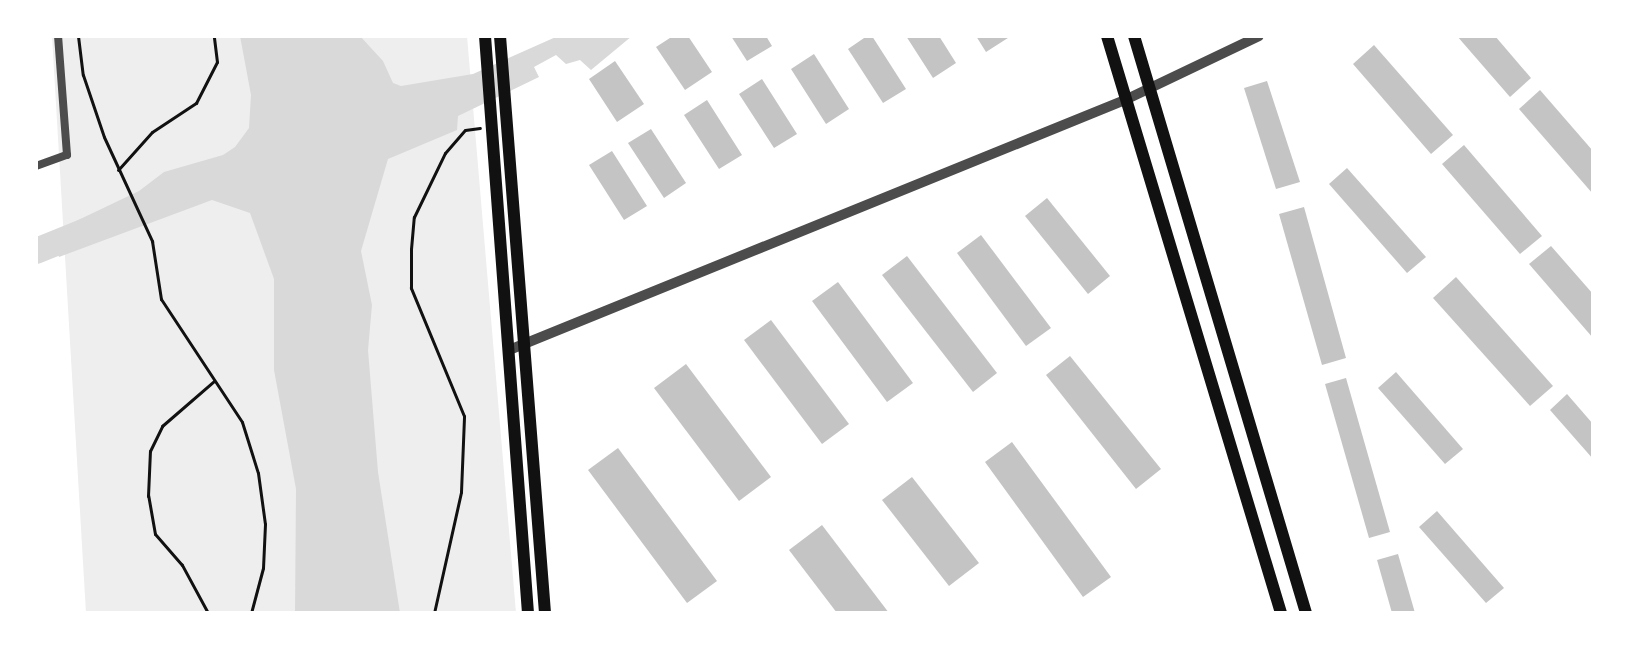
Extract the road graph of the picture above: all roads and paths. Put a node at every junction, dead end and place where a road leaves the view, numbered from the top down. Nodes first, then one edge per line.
1 (58, 36) edge
2 (78, 36) edge
3 (214, 36) edge
4 (485, 36) edge
5 (500, 36) edge
6 (1107, 36) edge
7 (1134, 36) edge
8 (1259, 36) edge
9 (1149, 85) junction
10 (1125, 100) junction
11 (491, 126) junction
12 (36, 166) edge
13 (118, 170) junction
14 (523, 344) junction
15 (509, 350) junction
16 (214, 381) junction
17 (208, 613) edge
18 (251, 613) edge
19 (434, 613) edge
20 (528, 613) edge
21 (545, 613) edge
22 (1281, 613) edge
23 (1306, 613) edge

1 - 12 street
2 - 13 path
3 - 13 path
4 - 11 main road
5 - 14 main road
6 - 10 main road
7 - 9 main road
8 - 9 street
9 - 10 street
9 - 23 main road
10 - 14 street
10 - 22 main road
11 - 15 main road
11 - 19 path
13 - 16 path
14 - 15 street
14 - 21 main road
15 - 20 main road
16 - 17 path
16 - 18 path

